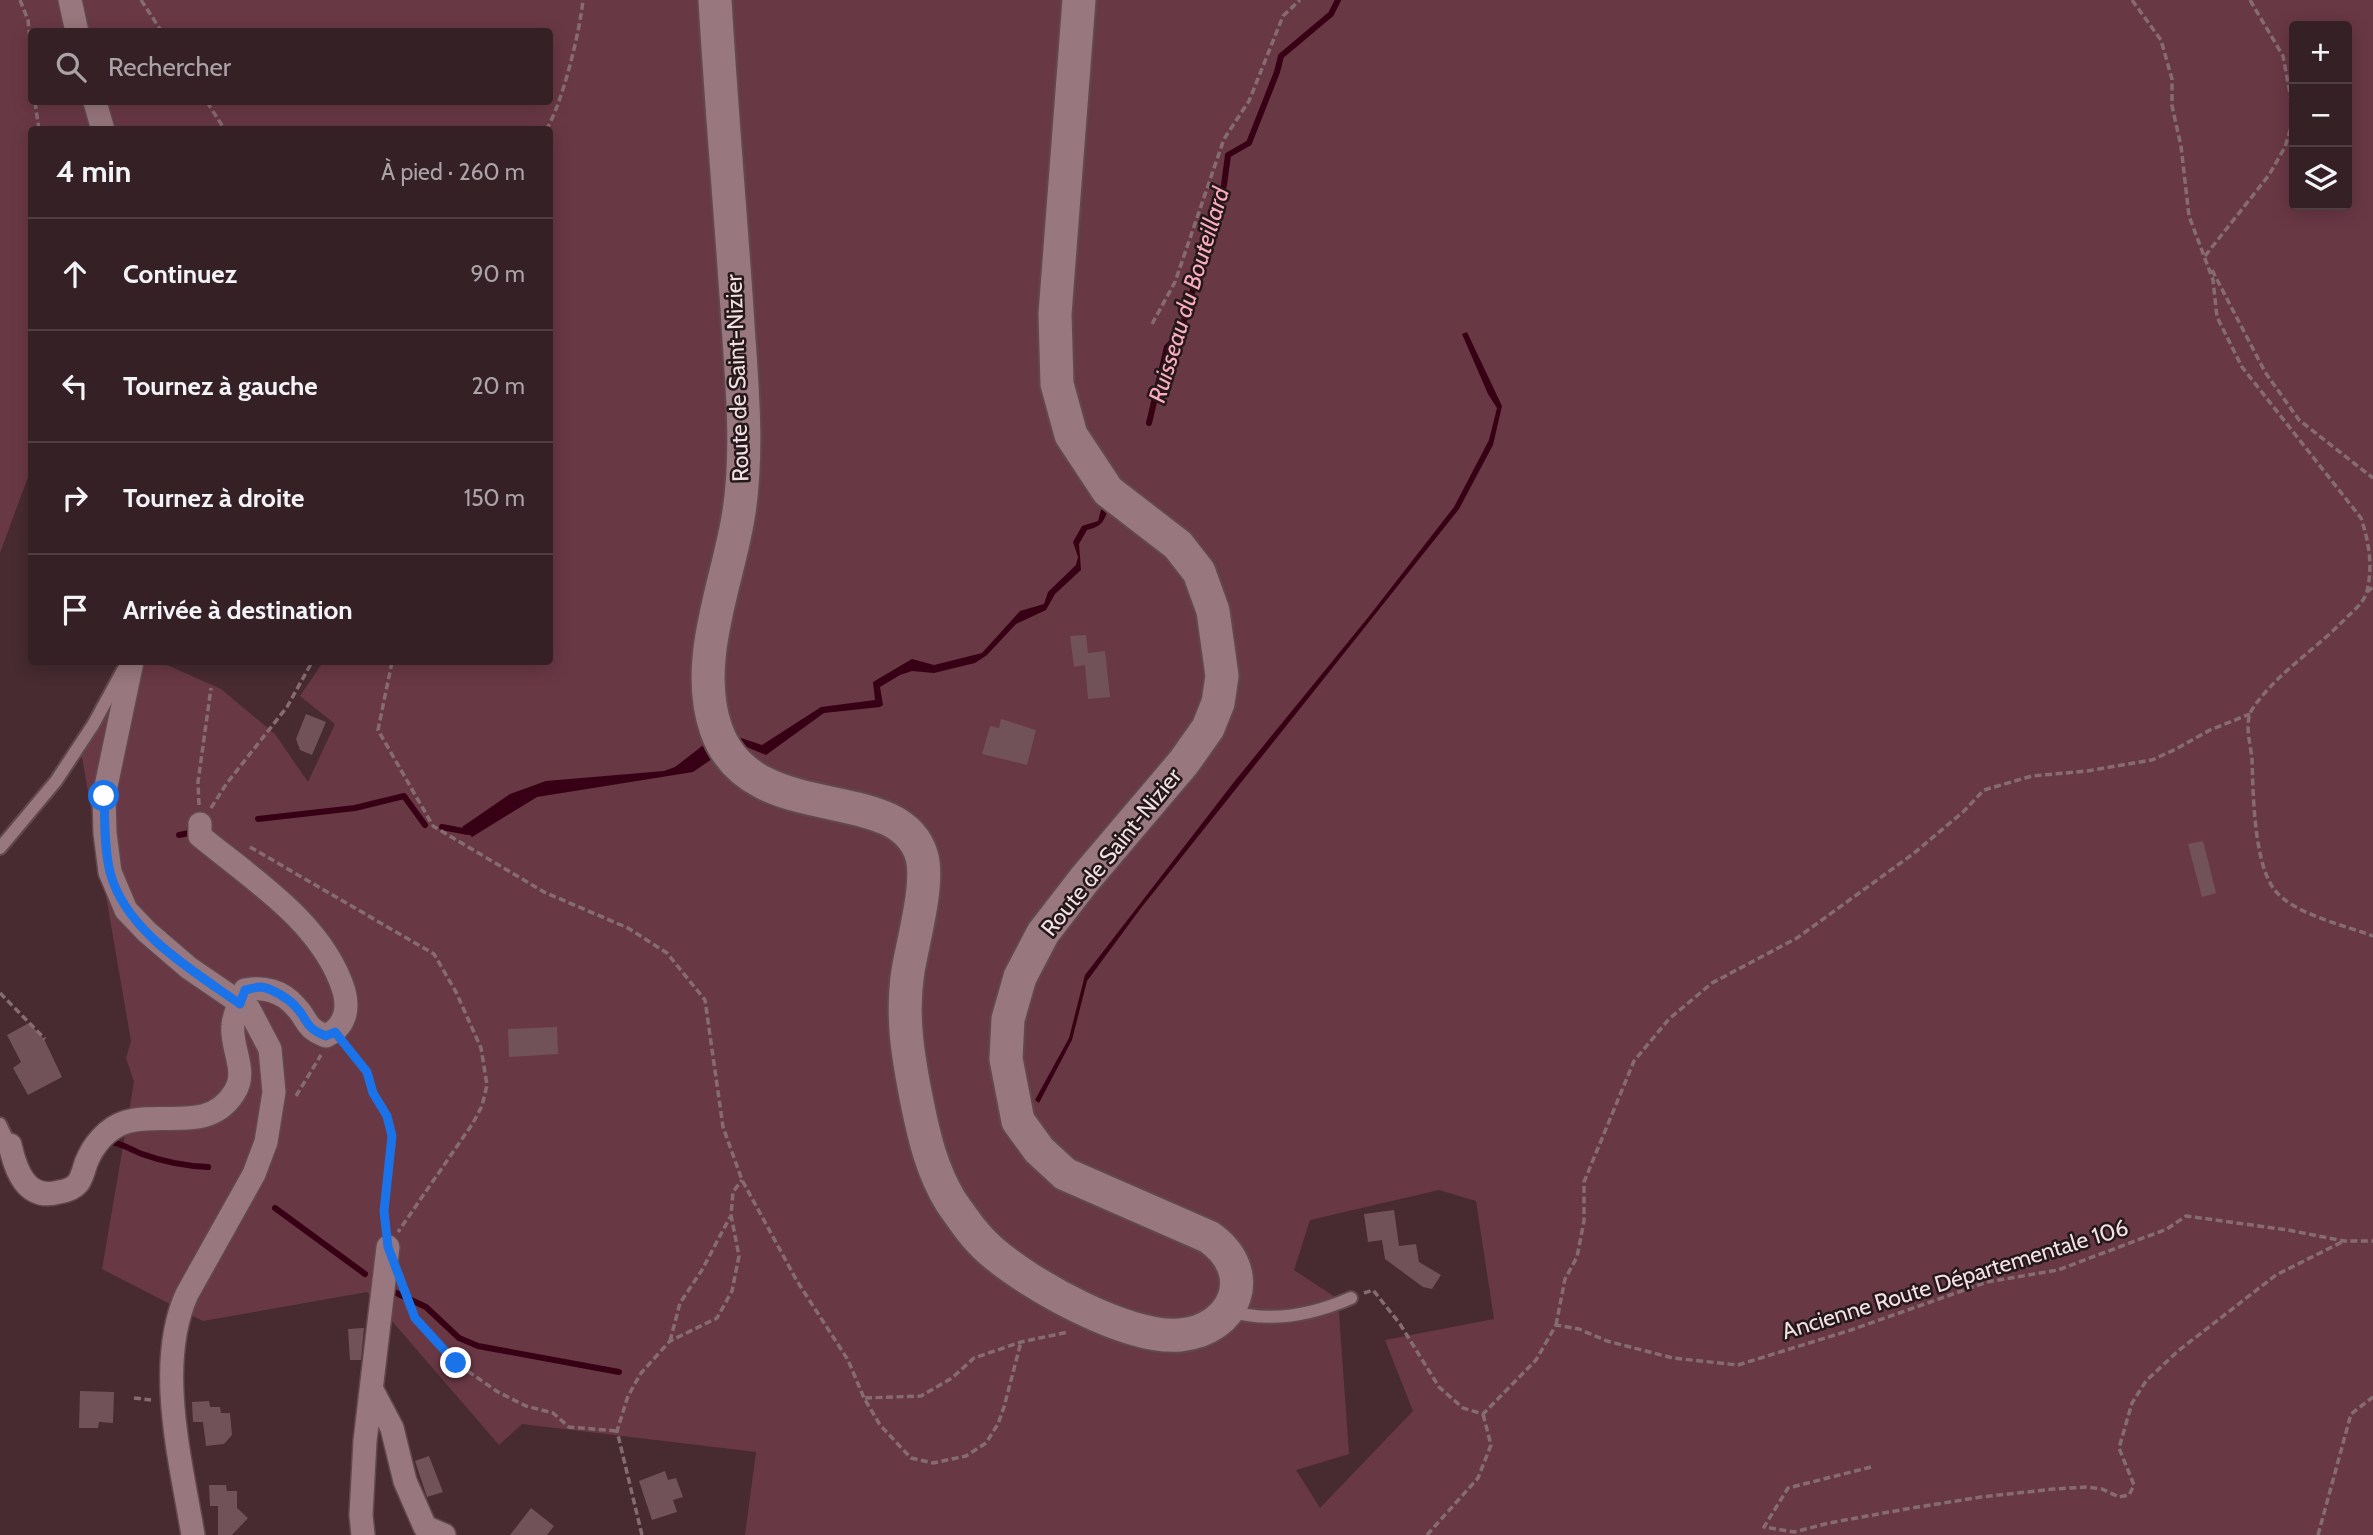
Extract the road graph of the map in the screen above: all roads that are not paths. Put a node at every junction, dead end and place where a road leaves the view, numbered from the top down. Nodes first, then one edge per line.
1 (69, 0) edge
2 (715, 0) edge
3 (1079, 0) edge
4 (77, 28) edge
5 (96, 105) edge
6 (102, 126) edge
7 (128, 665) edge
8 (129, 665) edge
9 (200, 824) road end
10 (0, 848) edge
11 (240, 1004) junction
12 (0, 1124) edge
13 (10, 1145) joint
14 (388, 1247) road end
15 (1351, 1298) dead end
16 (1227, 1310) junction
17 (372, 1390) junction
18 (193, 1535) edge
19 (363, 1535) edge
20 (444, 1535) edge

1 - 4 street
2 - 16 main road, Route de Saint-Nizier
3 - 16 main road, Route de Saint-Nizier
5 - 6 street
7 - 10 lane
8 - 11 street
9 - 11 street
11 - 13 street
11 - 18 street
12 - 13 lane
14 - 17 street
15 - 16 lane
17 - 19 street
17 - 20 street

